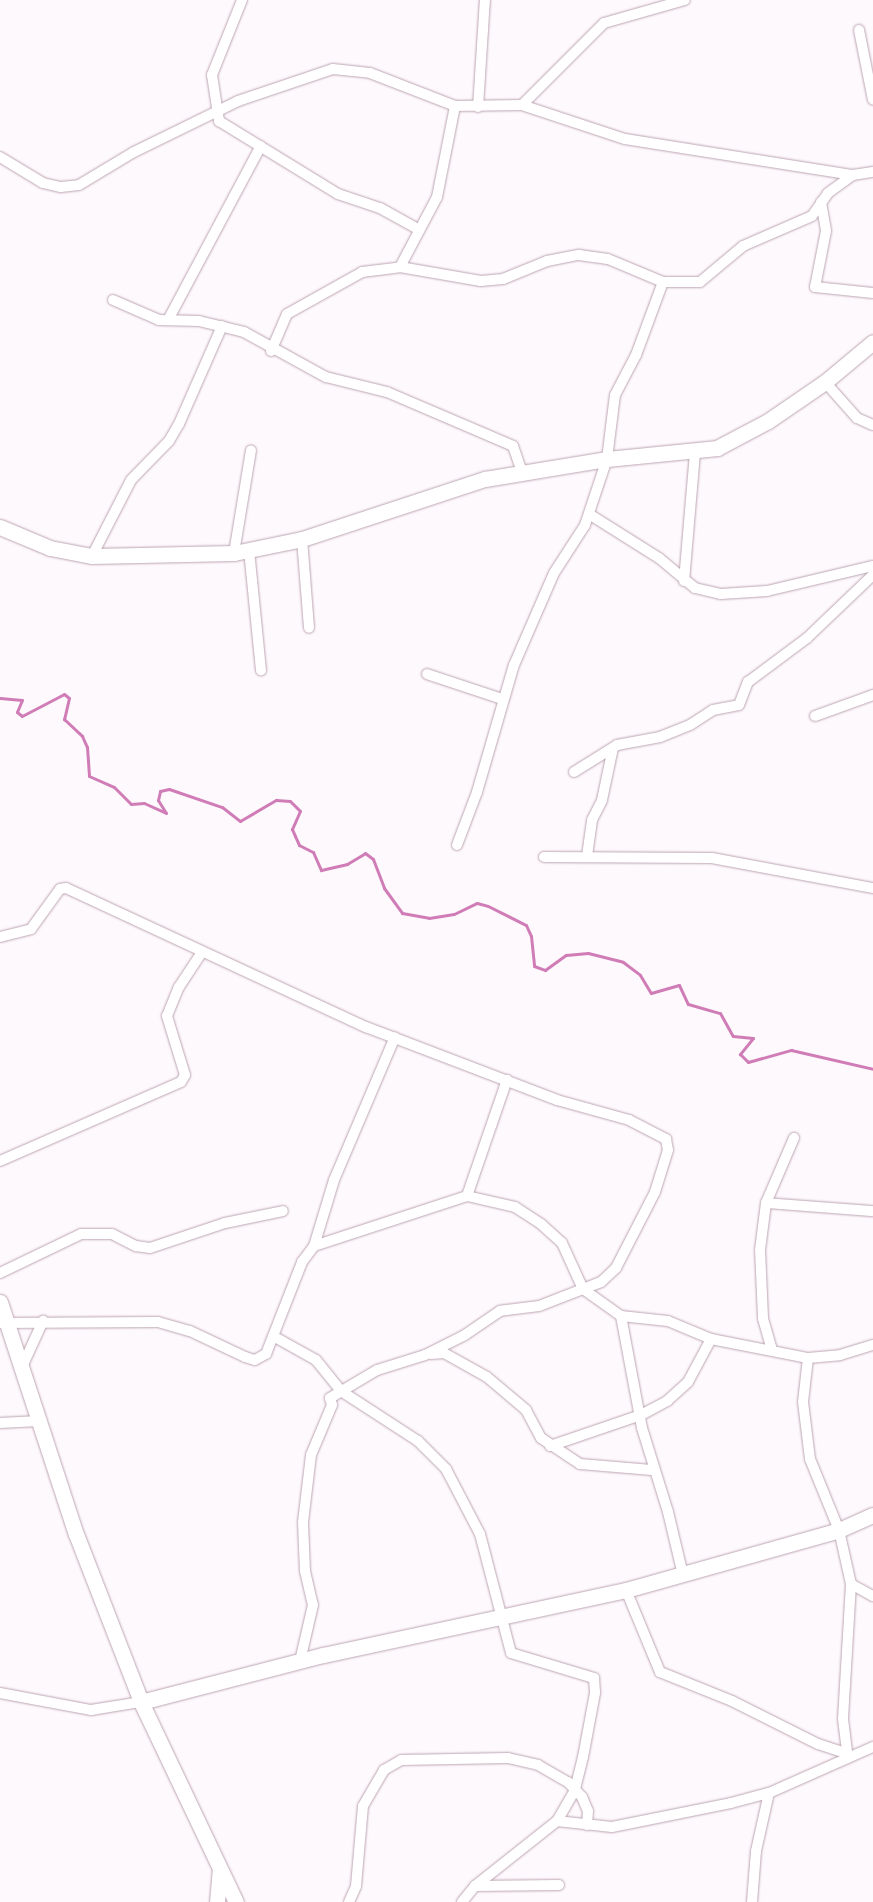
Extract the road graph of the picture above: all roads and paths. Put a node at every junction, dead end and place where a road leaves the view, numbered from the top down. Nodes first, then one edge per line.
1 (242, 0) edge
2 (485, 0) edge
3 (686, 0) edge
4 (859, 30) dead end
5 (873, 100) edge
6 (522, 105) junction
7 (455, 106) junction
8 (478, 107) junction
9 (217, 111) junction
10 (261, 146) junction
11 (0, 157) edge
12 (873, 172) edge
13 (853, 175) junction
14 (821, 202) junction
15 (418, 229) junction
16 (400, 268) junction
17 (663, 282) junction
18 (873, 293) edge
19 (113, 300) dead end
20 (168, 320) junction
21 (222, 326) junction
22 (873, 342) edge
23 (272, 351) junction
24 (825, 382) junction
25 (873, 425) edge
26 (251, 450) dead end
27 (695, 452) junction
28 (607, 459) junction
29 (522, 472) junction
30 (589, 514) junction
31 (0, 527) edge
32 (302, 539) junction
33 (242, 552) junction
34 (92, 556) junction
35 (873, 566) edge
36 (873, 575) edge
37 (684, 581) junction
38 (309, 628) dead end
39 (261, 670) dead end
40 (427, 674) dead end
41 (873, 694) edge
42 (502, 698) junction
43 (815, 716) dead end
44 (613, 748) junction
45 (574, 772) dead end
46 (456, 845) dead end
47 (587, 856) junction
48 (544, 857) dead end
49 (873, 888) edge
50 (0, 937) edge
51 (202, 952) junction
52 (396, 1037) junction
53 (508, 1080) junction
54 (794, 1138) dead end
55 (0, 1161) edge
56 (467, 1196) junction
57 (766, 1202) junction
58 (284, 1211) dead end
59 (873, 1211) edge
60 (314, 1246) junction
61 (0, 1273) edge
62 (583, 1289) junction
63 (0, 1302) edge
64 (621, 1316) junction
65 (44, 1322) junction
66 (4, 1323) edge
67 (273, 1336) junction
68 (711, 1339) junction
69 (873, 1345) edge
70 (772, 1350) junction
71 (425, 1355) junction
72 (808, 1358) junction
73 (22, 1367) junction
74 (342, 1391) junction
75 (641, 1415) junction
76 (39, 1422) junction
77 (0, 1423) edge
78 (550, 1446) junction
79 (652, 1470) junction
80 (873, 1515) edge
81 (839, 1530) junction
82 (683, 1575) junction
83 (851, 1584) junction
84 (626, 1590) junction
85 (873, 1596) edge
86 (500, 1619) junction
87 (300, 1660) junction
88 (0, 1693) edge
89 (141, 1702) junction
90 (873, 1747) edge
91 (846, 1755) junction
92 (574, 1790) junction
93 (769, 1794) junction
94 (557, 1821) junction
95 (587, 1825) junction
96 (220, 1866) junction
97 (559, 1885) dead end
98 (475, 1886) junction
99 (217, 1902) edge
100 (236, 1902) edge
101 (349, 1902) edge
102 (462, 1902) edge
103 (752, 1902) edge

1 - 9 street
2 - 8 street
3 - 6 street
4 - 5 street
6 - 8 street
6 - 13 street
7 - 8 street
7 - 9 street
7 - 15 street
9 - 10 street
9 - 11 street
10 - 15 street
10 - 20 street
12 - 13 street
13 - 14 street
14 - 17 street
14 - 18 street
15 - 16 street
16 - 17 street
16 - 23 street
17 - 28 street
19 - 20 street
20 - 21 street
21 - 23 street
21 - 34 street
22 - 24 street
23 - 29 street
24 - 25 street
24 - 27 street
26 - 33 street
27 - 28 street
27 - 37 street
28 - 29 street
28 - 30 street
29 - 32 street
30 - 37 street
30 - 42 street
31 - 34 street
32 - 33 street
32 - 38 street
33 - 34 street
33 - 39 street
35 - 37 street
36 - 44 street
40 - 42 street
41 - 43 street
42 - 46 street
44 - 45 street
44 - 47 street
47 - 48 street
47 - 49 street
50 - 51 street
51 - 52 street
51 - 55 street
52 - 53 street
52 - 60 street
53 - 56 street
53 - 62 street
54 - 57 street
56 - 60 street
56 - 62 street
57 - 59 street
57 - 70 street
58 - 61 street
60 - 67 street
62 - 64 street
62 - 71 street
63 - 66 street
64 - 68 street
64 - 75 street
65 - 66 street
65 - 67 street
65 - 73 street
66 - 73 street
67 - 74 street
68 - 70 street
68 - 75 street
69 - 72 street
70 - 72 street
71 - 74 street
71 - 78 street
72 - 81 street
73 - 76 street
74 - 86 street
74 - 87 street
75 - 78 street
75 - 79 street
76 - 77 street
76 - 89 street
78 - 79 street
79 - 82 street
80 - 81 street
81 - 82 street
81 - 83 street
82 - 84 street
83 - 85 street
83 - 91 street
84 - 86 street
84 - 91 street
86 - 87 street
86 - 92 street
87 - 89 street
88 - 89 street
89 - 96 street
90 - 91 street
91 - 93 street
92 - 94 street
92 - 95 street
92 - 101 street
93 - 95 street
93 - 103 street
94 - 95 street
94 - 98 street
96 - 99 street
96 - 100 street
97 - 98 street
98 - 102 street

